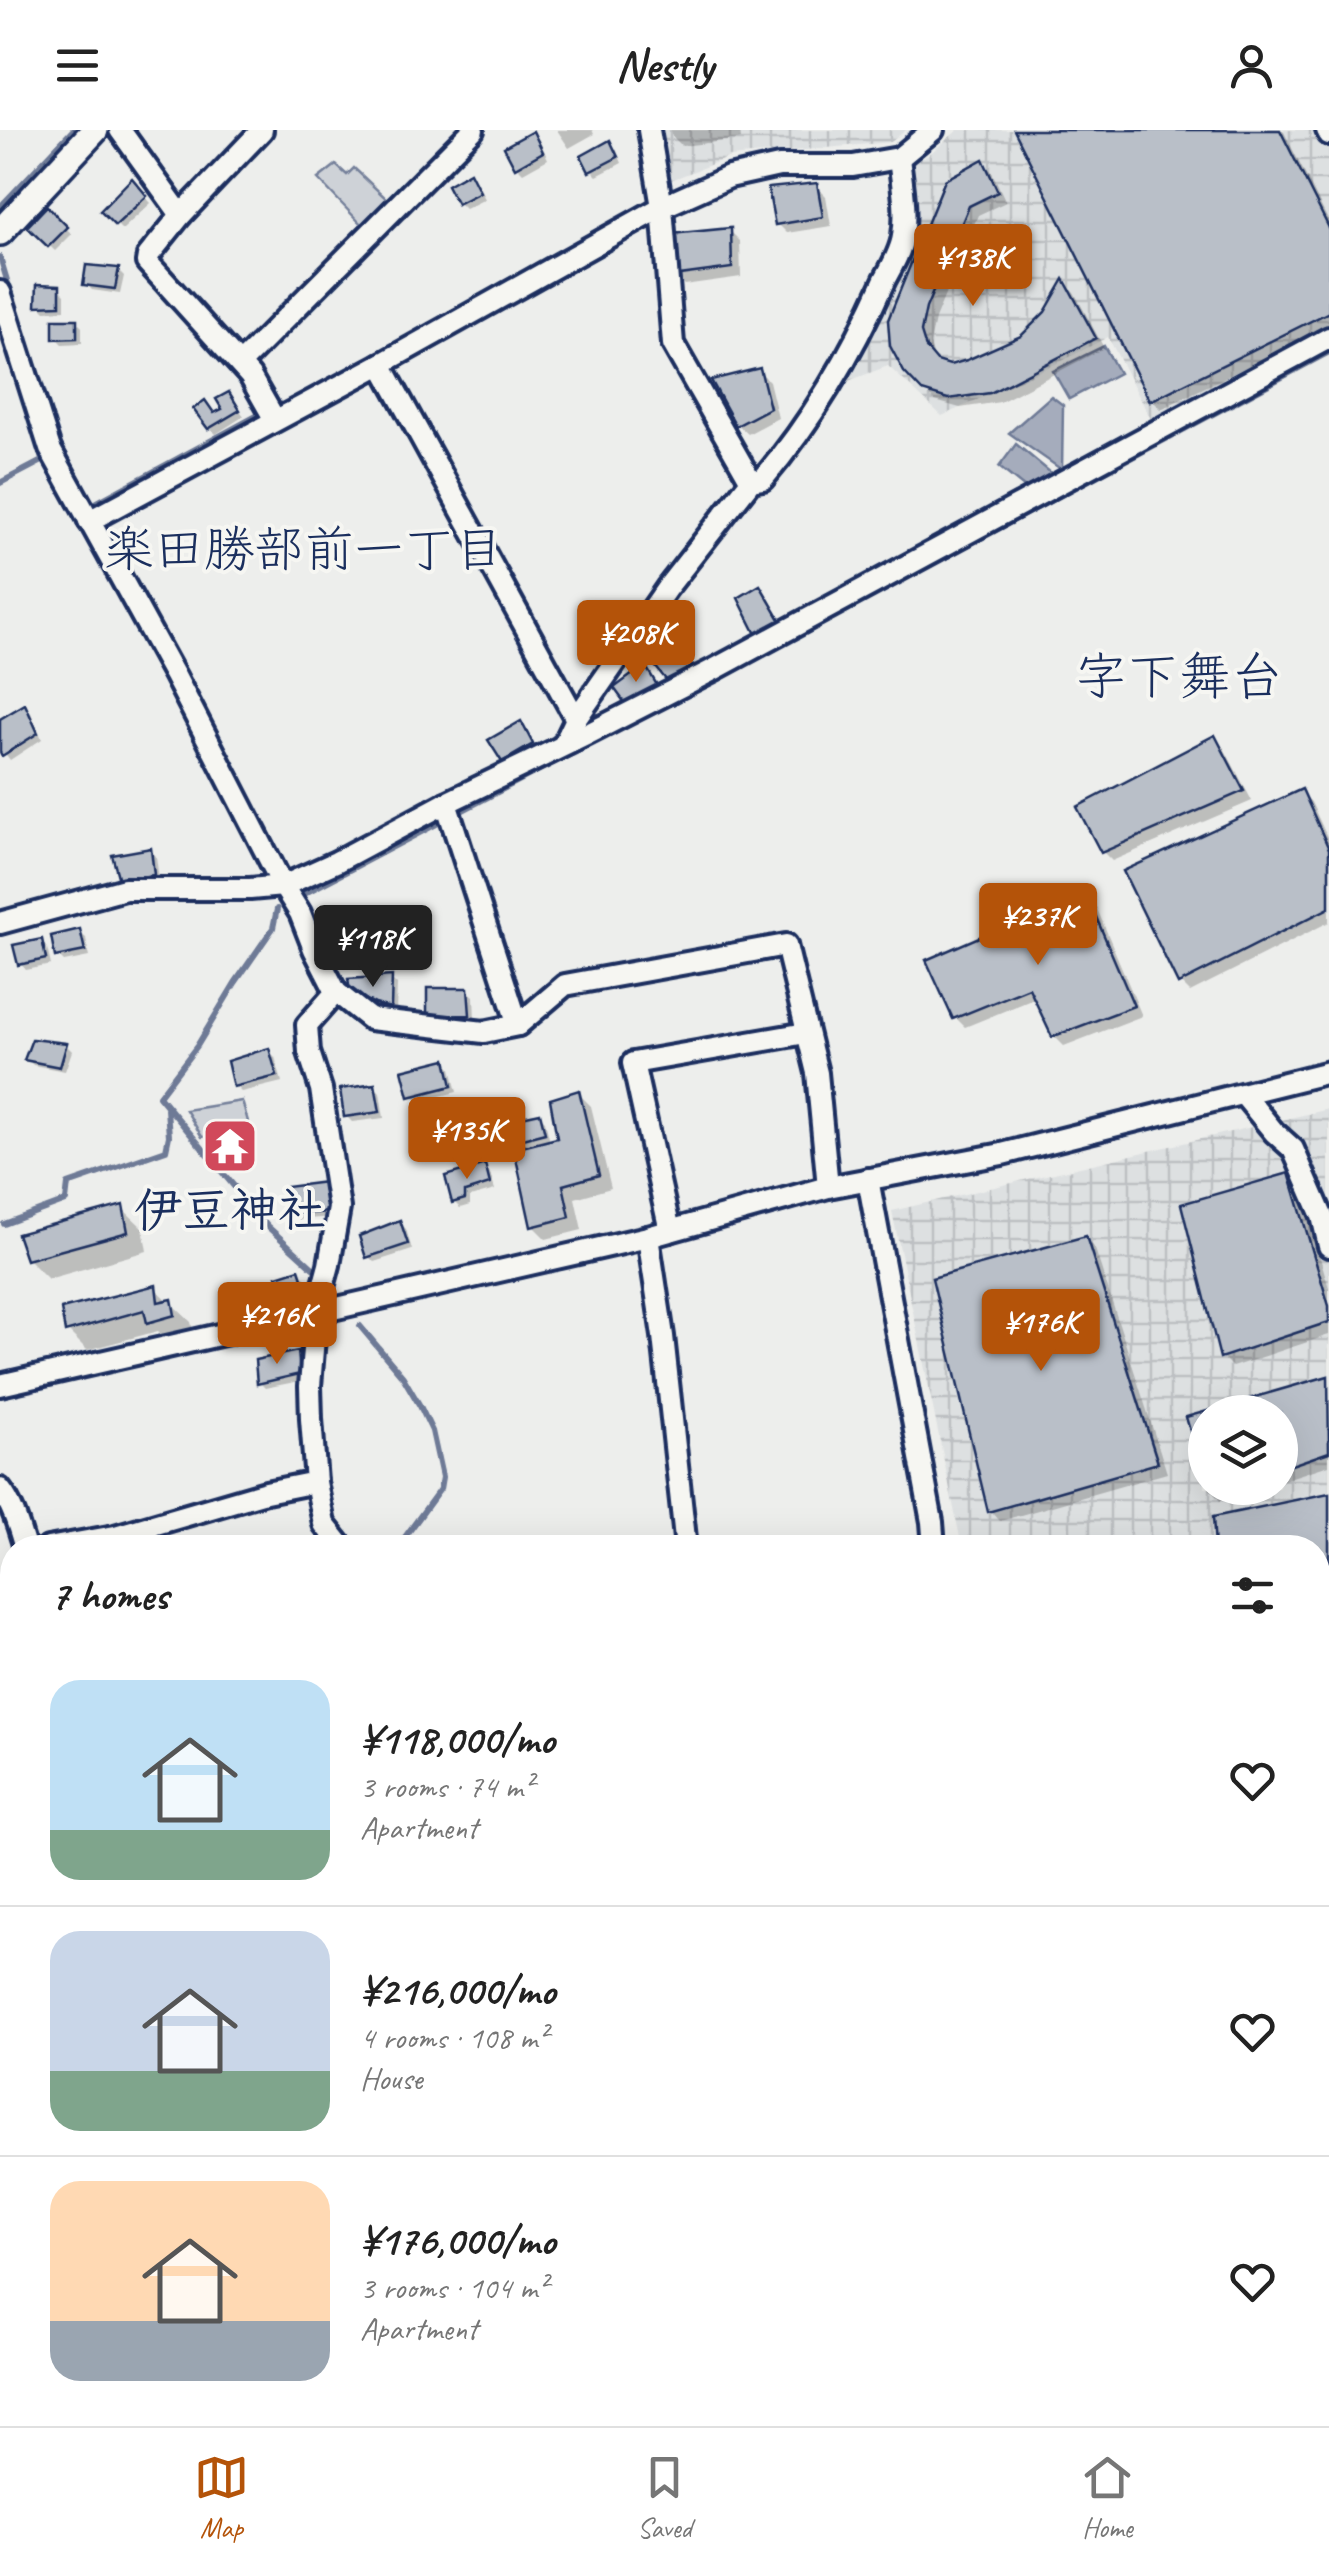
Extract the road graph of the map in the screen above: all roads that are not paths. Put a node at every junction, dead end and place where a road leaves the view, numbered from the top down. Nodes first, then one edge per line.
1 (96, 130) edge
2 (120, 130) edge
3 (262, 130) edge
4 (474, 130) edge
5 (649, 130) edge
6 (933, 130) edge
7 (899, 158) junction
8 (662, 207) junction
9 (180, 215) junction
10 (0, 232) edge
11 (0, 292) edge
12 (1329, 338) edge
13 (240, 364) junction
14 (382, 364) junction
15 (275, 420) junction
16 (751, 481) junction
17 (90, 521) junction
18 (576, 719) junction
19 (564, 744) junction
20 (446, 803) junction
21 (283, 886) junction
22 (0, 923) edge
23 (336, 992) junction
24 (518, 1025) junction
25 (806, 1033) junction
26 (1329, 1072) edge
27 (1243, 1094) junction
28 (868, 1179) junction
29 (828, 1187) junction
30 (670, 1231) junction
31 (648, 1238) junction
32 (1329, 1246) edge
33 (316, 1313) junction
34 (0, 1385) edge
35 (316, 1482) junction
36 (0, 1489) edge
37 (22, 1535) edge
38 (118, 1535) edge
39 (333, 1535) edge
40 (685, 1535) edge
41 (933, 1535) edge

1 - 10 main road
2 - 9 street
3 - 9 street
4 - 13 street
5 - 8 street
6 - 7 street
7 - 8 street
7 - 16 street
8 - 14 street
8 - 16 street
9 - 13 street
11 - 17 street
12 - 19 street
13 - 15 street
14 - 15 street
14 - 18 street
15 - 17 street
16 - 18 street
17 - 21 street
18 - 19 street
19 - 20 street
20 - 21 street
20 - 24 street
21 - 22 street
21 - 23 street
23 - 24 street
23 - 33 street
24 - 25 street
25 - 29 street
25 - 30 street
26 - 27 street
27 - 28 street
27 - 32 street
28 - 29 street
28 - 41 street
29 - 30 street
30 - 31 street
31 - 33 street
31 - 40 street
33 - 34 street
33 - 35 street
35 - 38 street
35 - 39 street
36 - 37 street

